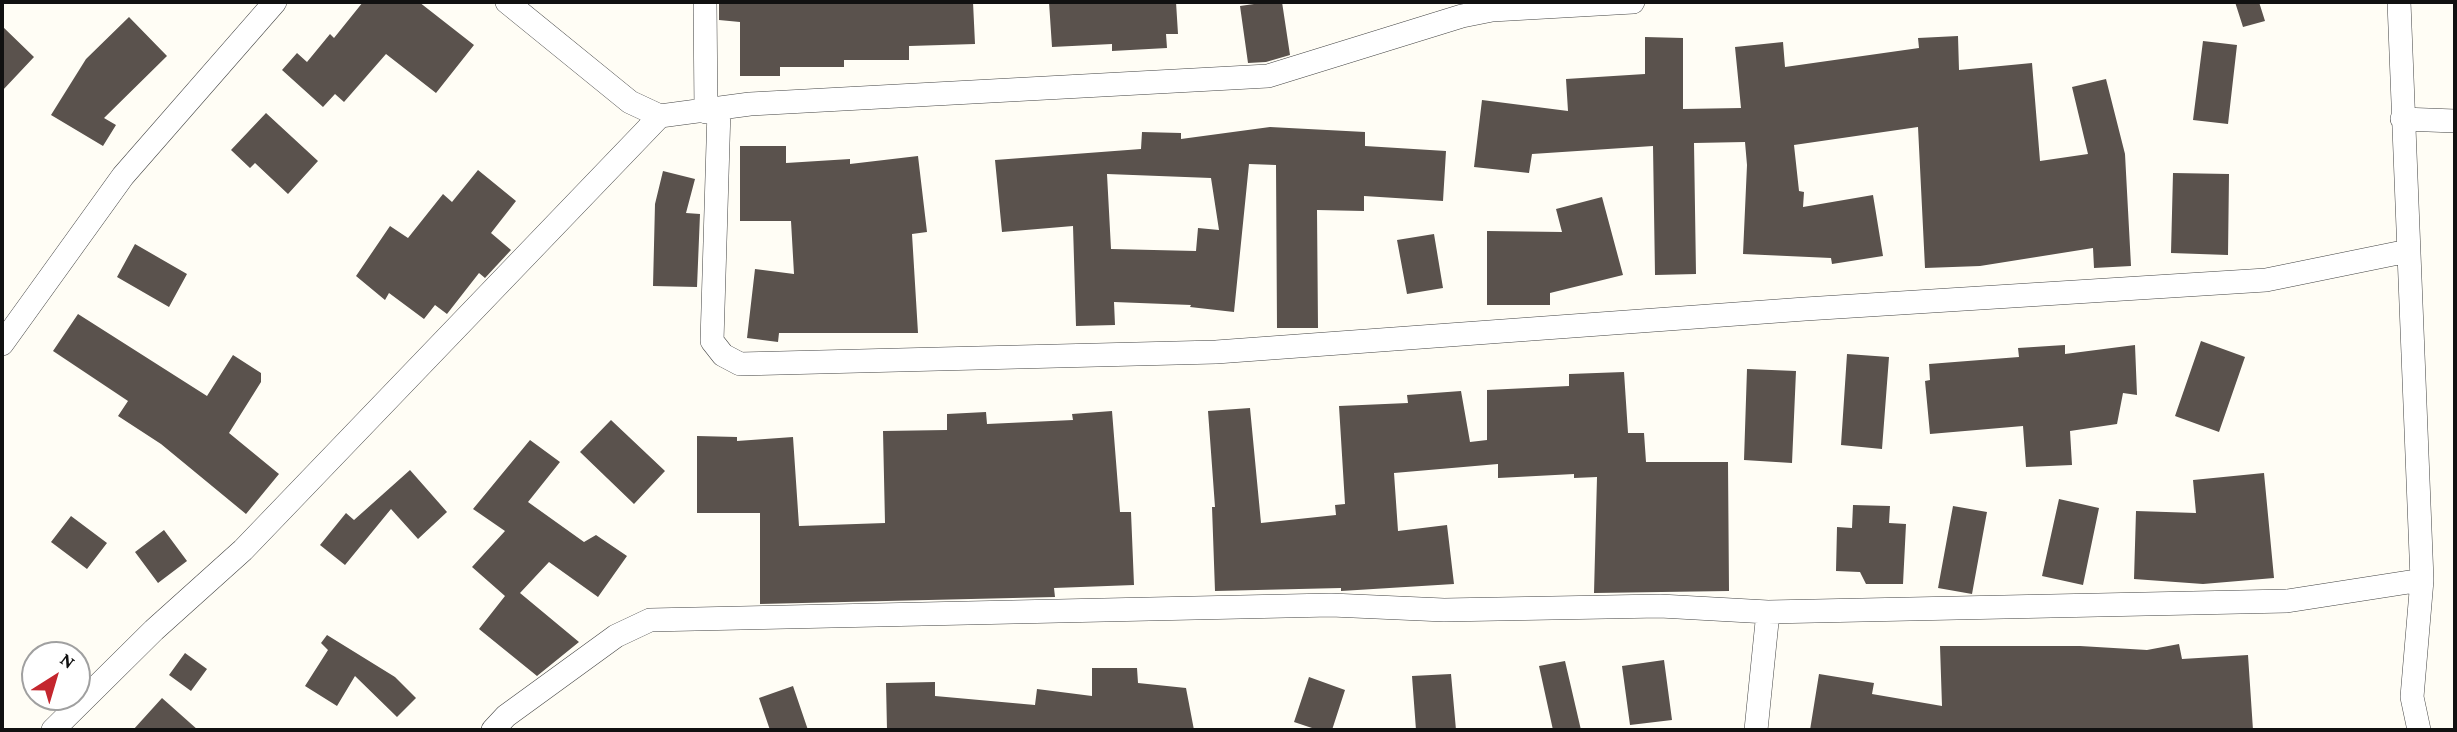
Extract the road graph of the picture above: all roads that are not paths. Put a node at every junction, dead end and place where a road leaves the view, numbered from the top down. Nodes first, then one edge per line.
1 (275, 2) edge
2 (507, 2) edge
3 (705, 2) edge
4 (1633, 2) edge
5 (2399, 2) edge
6 (713, 111) junction
7 (660, 116) junction
8 (2402, 119) junction
9 (2455, 121) edge
10 (2408, 251) junction
11 (2, 344) edge
12 (2422, 580) junction
13 (1768, 612) junction
14 (53, 730) edge
15 (493, 730) edge
16 (1756, 730) edge
17 (2420, 730) edge

1 - 11 street
2 - 7 street
3 - 6 street
4 - 6 street
5 - 8 street
6 - 7 street
6 - 10 street
7 - 14 street
8 - 9 street
8 - 10 street
10 - 12 street
12 - 13 street
12 - 17 street
13 - 15 street
13 - 16 street

